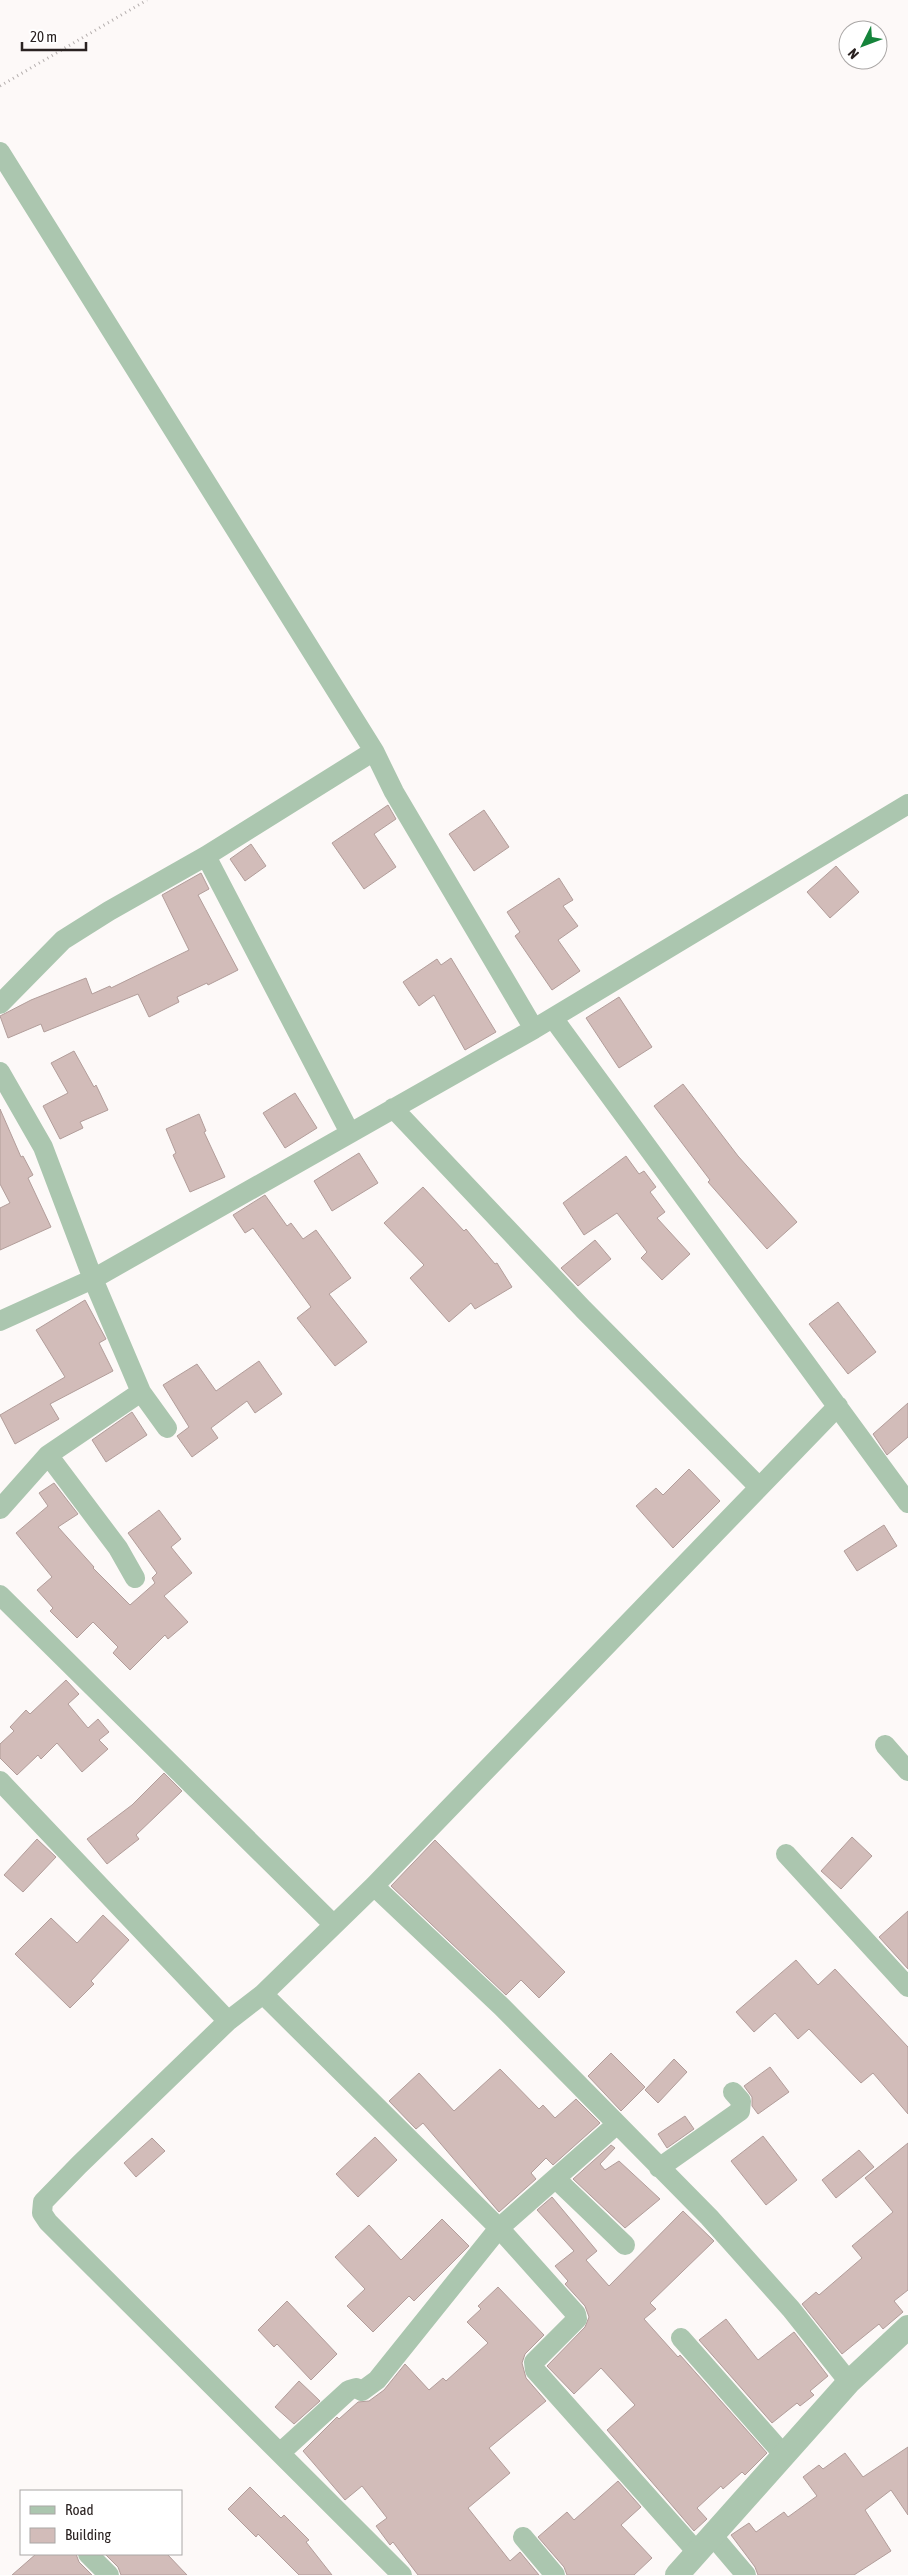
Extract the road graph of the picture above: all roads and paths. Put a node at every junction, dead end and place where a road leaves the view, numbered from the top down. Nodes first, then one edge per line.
1 (147, 0) edge
2 (0, 86) edge
3 (0, 152) edge
4 (374, 751) junction
5 (908, 804) edge
6 (206, 856) junction
7 (0, 1004) edge
8 (553, 1018) junction
9 (534, 1029) junction
10 (0, 1072) edge
11 (393, 1108) junction
12 (350, 1133) junction
13 (93, 1279) junction
14 (0, 1321) edge
15 (141, 1392) junction
16 (838, 1406) junction
17 (167, 1428) dead end
18 (48, 1455) junction
19 (759, 1487) junction
20 (908, 1503) edge
21 (0, 1509) edge
22 (136, 1578) dead end
23 (0, 1595) edge
24 (885, 1745) dead end
25 (908, 1771) edge
26 (0, 1780) edge
27 (786, 1854) dead end
28 (374, 1886) junction
29 (334, 1924) junction
30 (908, 1987) edge
31 (263, 1994) junction
32 (228, 2021) junction
33 (733, 2092) dead end
34 (618, 2124) junction
35 (659, 2168) junction
36 (556, 2179) junction
37 (498, 2228) junction
38 (625, 2245) dead end
39 (908, 2327) edge
40 (681, 2338) dead end
41 (849, 2382) junction
42 (280, 2453) junction
43 (784, 2455) junction
44 (523, 2537) dead end
45 (704, 2543) junction
46 (89, 2555) edge
47 (109, 2575) edge
48 (402, 2575) edge
49 (555, 2575) edge
50 (676, 2575) edge
51 (746, 2575) edge

1 - 2 path
3 - 4 street
4 - 6 street
4 - 9 street
5 - 8 street
6 - 7 street
6 - 12 street
8 - 9 street
8 - 16 street
9 - 11 street
10 - 13 street
11 - 12 street
11 - 19 street
12 - 13 street
13 - 14 street
13 - 15 street
15 - 17 street
15 - 18 street
16 - 19 street
16 - 20 street
18 - 21 street
18 - 22 street
19 - 28 street
23 - 29 street
24 - 25 street
26 - 32 street
27 - 30 street
28 - 29 street
28 - 34 street
29 - 31 street
31 - 32 street
31 - 37 street
32 - 42 street
33 - 35 street
34 - 35 street
34 - 36 street
35 - 41 street
36 - 37 street
36 - 38 street
37 - 42 street
37 - 45 street
39 - 41 street
40 - 43 street
41 - 43 street
42 - 48 street
43 - 45 street
44 - 49 street
45 - 50 street
45 - 51 street
46 - 47 street

